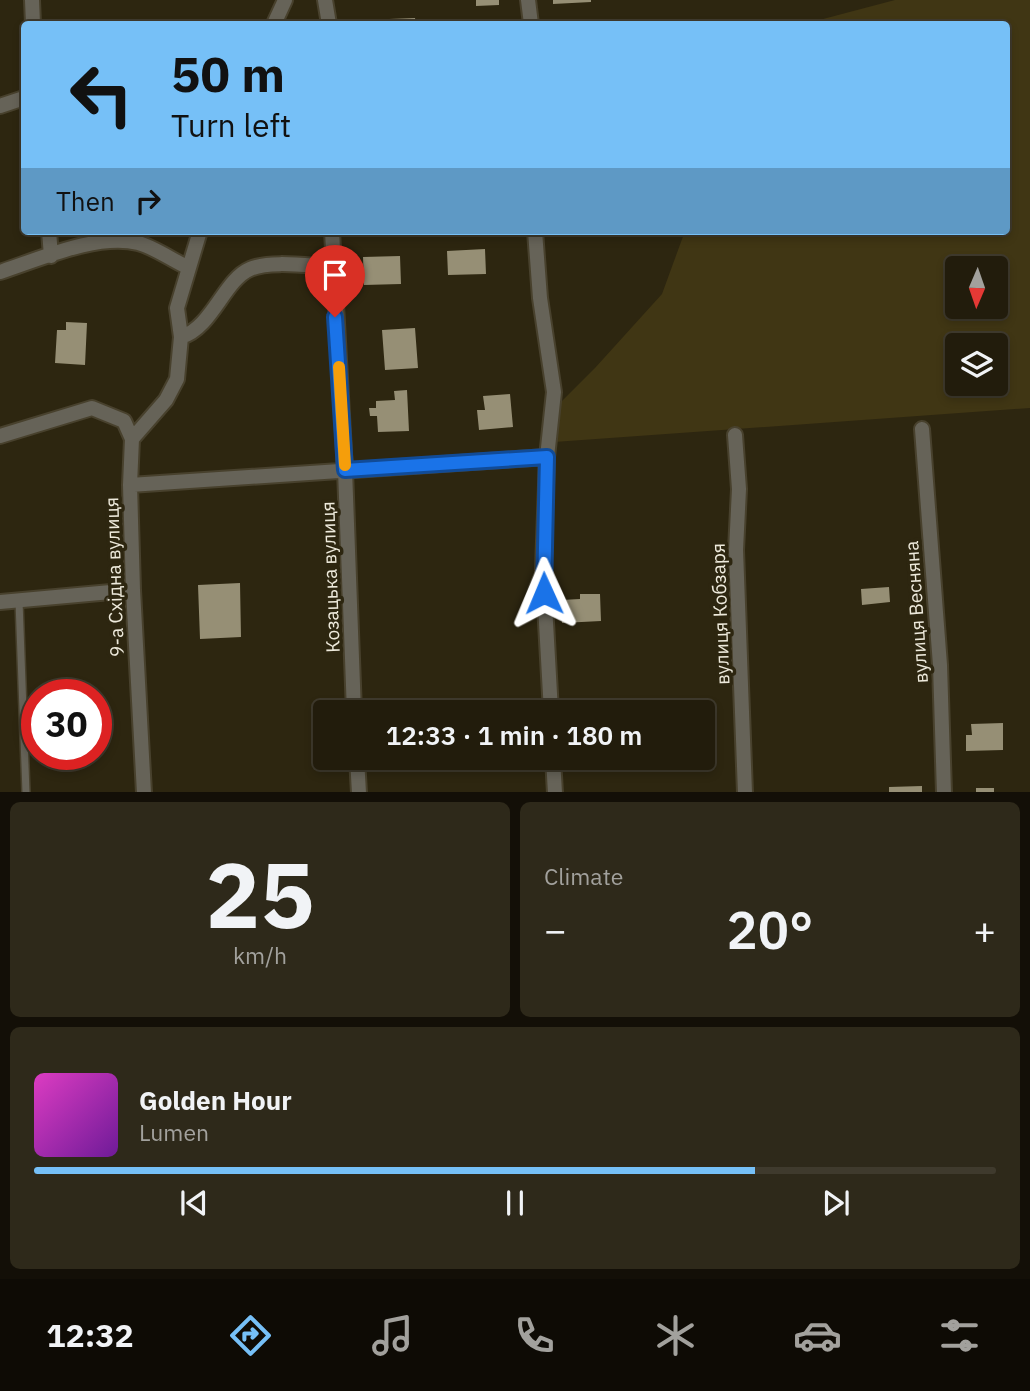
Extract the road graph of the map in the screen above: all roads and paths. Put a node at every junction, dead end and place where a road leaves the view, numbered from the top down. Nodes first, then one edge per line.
1 (32, 0) edge
2 (285, 0) edge
3 (326, 0) edge
4 (528, 0) edge
5 (33, 21) edge
6 (275, 21) edge
7 (329, 21) edge
8 (531, 21) edge
9 (21, 99) edge
10 (0, 106) edge
11 (49, 235) edge
12 (199, 235) edge
13 (331, 235) edge
14 (535, 235) edge
15 (51, 256) junction
16 (187, 267) junction
17 (332, 267) junction
18 (0, 272) edge
19 (181, 337) junction
20 (922, 429) dead end
21 (734, 435) dead end
22 (0, 436) edge
23 (132, 439) junction
24 (547, 457) junction
25 (345, 470) junction
26 (130, 485) junction
27 (133, 590) junction
28 (19, 600) junction
29 (0, 602) edge
30 (354, 700) edge
31 (550, 700) edge
32 (358, 770) edge
33 (554, 770) edge
34 (26, 792) edge
35 (144, 792) edge
36 (359, 792) edge
37 (555, 792) edge
38 (745, 792) edge
39 (944, 792) edge

1 - 5 street
2 - 6 street
3 - 7 street
4 - 8 street
9 - 10 street
11 - 15 street
12 - 16 street
13 - 17 street, Козацька вулиця
14 - 24 street
15 - 16 street
15 - 18 street
16 - 19 street
17 - 19 street
17 - 25 street, Козацька вулиця
19 - 23 street
20 - 39 street, вулиця Весняна
21 - 38 street, вулиця Кобзаря
22 - 23 street
23 - 26 street, 9-а Східна вулиця
24 - 25 street
24 - 31 street
25 - 26 street
25 - 30 street, Козацька вулиця
26 - 27 street, 9-а Східна вулиця
27 - 28 street
27 - 35 street, 9-а Східна вулиця
28 - 29 street
28 - 34 lane
32 - 36 street
33 - 37 street

